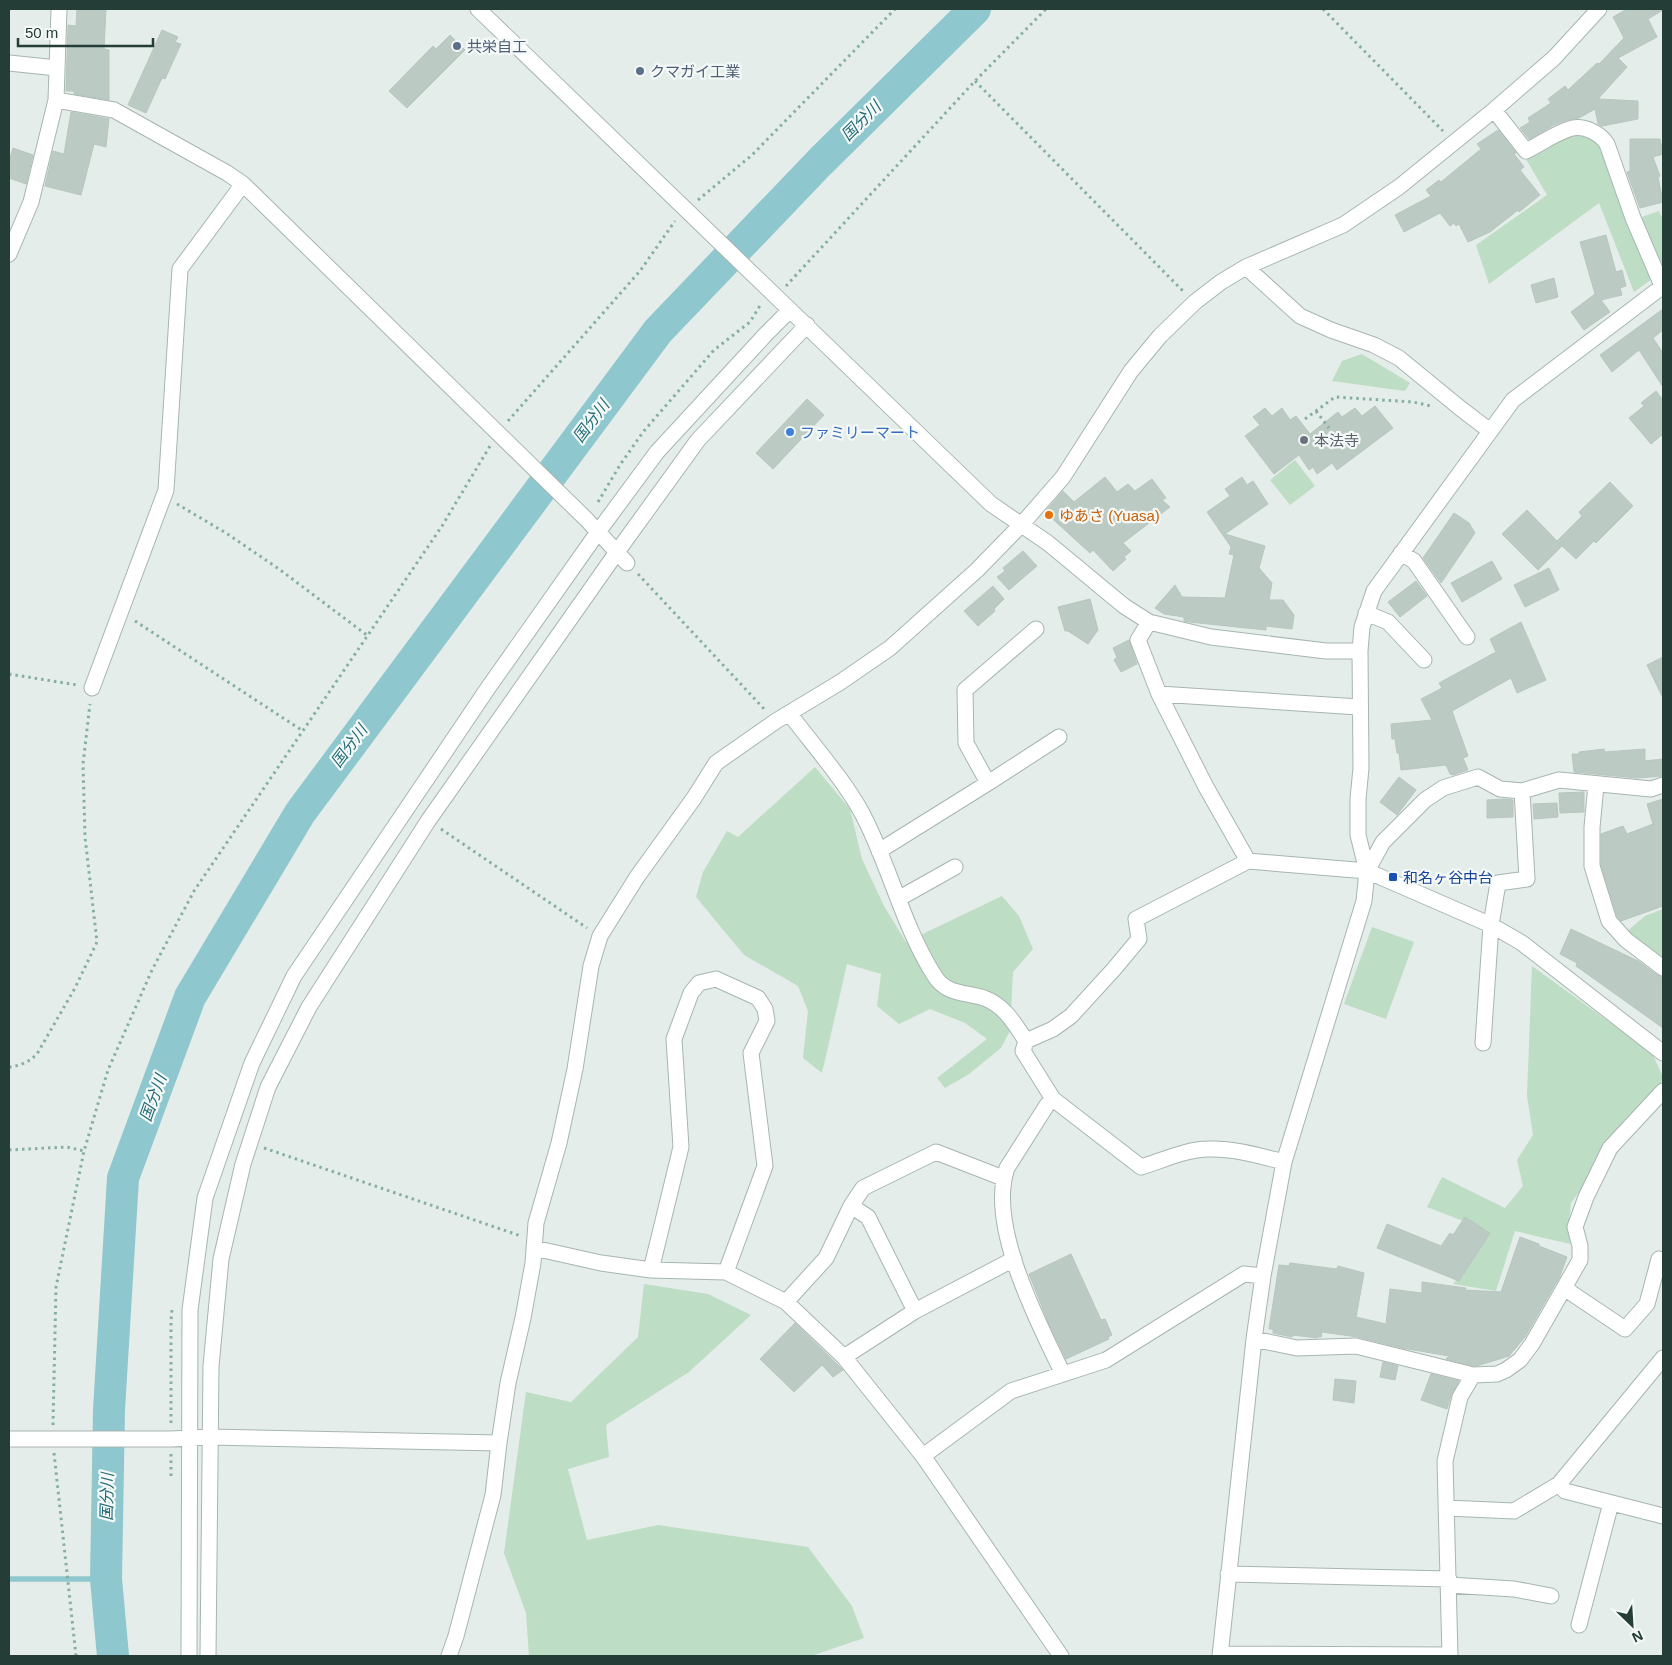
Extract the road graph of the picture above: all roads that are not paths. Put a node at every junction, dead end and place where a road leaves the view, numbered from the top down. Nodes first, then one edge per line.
1 (59, 9) edge
2 (478, 9) edge
3 (1599, 9) edge
4 (9, 63) edge
5 (57, 68) junction
6 (56, 100) junction
7 (1494, 110) junction
8 (243, 184) junction
9 (9, 254) edge
10 (1246, 267) junction
11 (1663, 287) edge
12 (790, 310) junction
13 (807, 325) junction
14 (1490, 431) junction
15 (1022, 524) junction
16 (598, 532) junction
17 (1401, 552) junction
18 (622, 557) junction
19 (1366, 613) junction
20 (1149, 622) junction
21 (1036, 629) dead end
22 (1466, 637) dead end
23 (1360, 651) junction
24 (1424, 660) dead end
25 (92, 688) road end
26 (1159, 694) junction
27 (1359, 707) junction
28 (789, 713) junction
29 (1059, 737) dead end
30 (988, 782) junction
31 (1596, 785) junction
32 (1663, 786) edge
33 (1522, 791) junction
34 (879, 851) junction
35 (1248, 862) junction
36 (955, 867) dead end
37 (1367, 872) junction
38 (898, 900) junction
39 (1491, 925) junction
40 (1663, 968) edge
41 (1026, 1041) junction
42 (1483, 1043) dead end
43 (1663, 1053) edge
44 (1663, 1091) edge
45 (1053, 1099) junction
46 (1284, 1162) junction
47 (1003, 1178) junction
48 (851, 1206) junction
49 (534, 1248) junction
50 (1014, 1259) junction
51 (1659, 1259) dead end
52 (650, 1270) junction
53 (726, 1272) junction
54 (1263, 1276) junction
55 (1564, 1288) junction
56 (786, 1302) junction
57 (915, 1311) junction
58 (1254, 1339) junction
59 (844, 1357) junction
60 (1663, 1358) edge
61 (1063, 1374) junction
62 (1473, 1375) junction
63 (189, 1437) junction
64 (210, 1437) junction
65 (9, 1439) edge
66 (499, 1444) junction
67 (923, 1456) junction
68 (1559, 1484) junction
69 (1611, 1503) junction
70 (1447, 1508) junction
71 (1663, 1516) edge
72 (1228, 1574) junction
73 (1449, 1582) junction
74 (1551, 1596) dead end
75 (1579, 1625) dead end
76 (1220, 1655) edge
77 (189, 1656) edge
78 (208, 1656) edge
79 (449, 1656) edge
80 (1061, 1656) edge
81 (1450, 1656) edge

1 - 5 street
2 - 12 street
3 - 7 street
4 - 5 street
5 - 6 street
6 - 8 street
6 - 9 street
7 - 10 street
7 - 11 street
8 - 16 street
8 - 25 street
10 - 14 street
10 - 15 street
11 - 14 street
12 - 13 street
12 - 16 street
13 - 15 street
13 - 18 street
14 - 17 street
15 - 20 street
15 - 28 street
16 - 18 street
16 - 63 street
17 - 19 street
17 - 22 street
18 - 64 street
19 - 23 street
19 - 24 street
20 - 23 street
20 - 26 street
21 - 30 street
23 - 27 street
26 - 27 street
26 - 35 street
27 - 37 street
28 - 34 street
28 - 49 street
29 - 30 street
30 - 34 street
31 - 32 street
31 - 33 street
31 - 40 street
33 - 37 street
33 - 39 street
34 - 38 street
35 - 37 street
35 - 41 street
36 - 38 street
37 - 39 street
37 - 46 street
38 - 41 street
39 - 42 street
39 - 43 street
41 - 45 street
44 - 55 street
45 - 46 street
45 - 47 street
46 - 54 street
47 - 48 street
47 - 50 street
48 - 56 street
48 - 57 street
49 - 52 street
49 - 66 street
50 - 57 street
50 - 61 street
51 - 55 street
52 - 53 street
52 - 53 street
53 - 56 street
54 - 58 street
54 - 61 street
55 - 62 street
56 - 59 street
57 - 59 street
58 - 62 street
58 - 72 street
59 - 67 street
60 - 68 street
61 - 67 street
62 - 70 street
63 - 64 street
63 - 65 street
63 - 77 street
64 - 66 street
64 - 78 street
66 - 79 street
67 - 80 street
68 - 69 street
68 - 70 street
69 - 71 street
69 - 75 street
70 - 73 street
72 - 73 street
72 - 76 street
73 - 74 street
73 - 81 street
76 - 81 street

